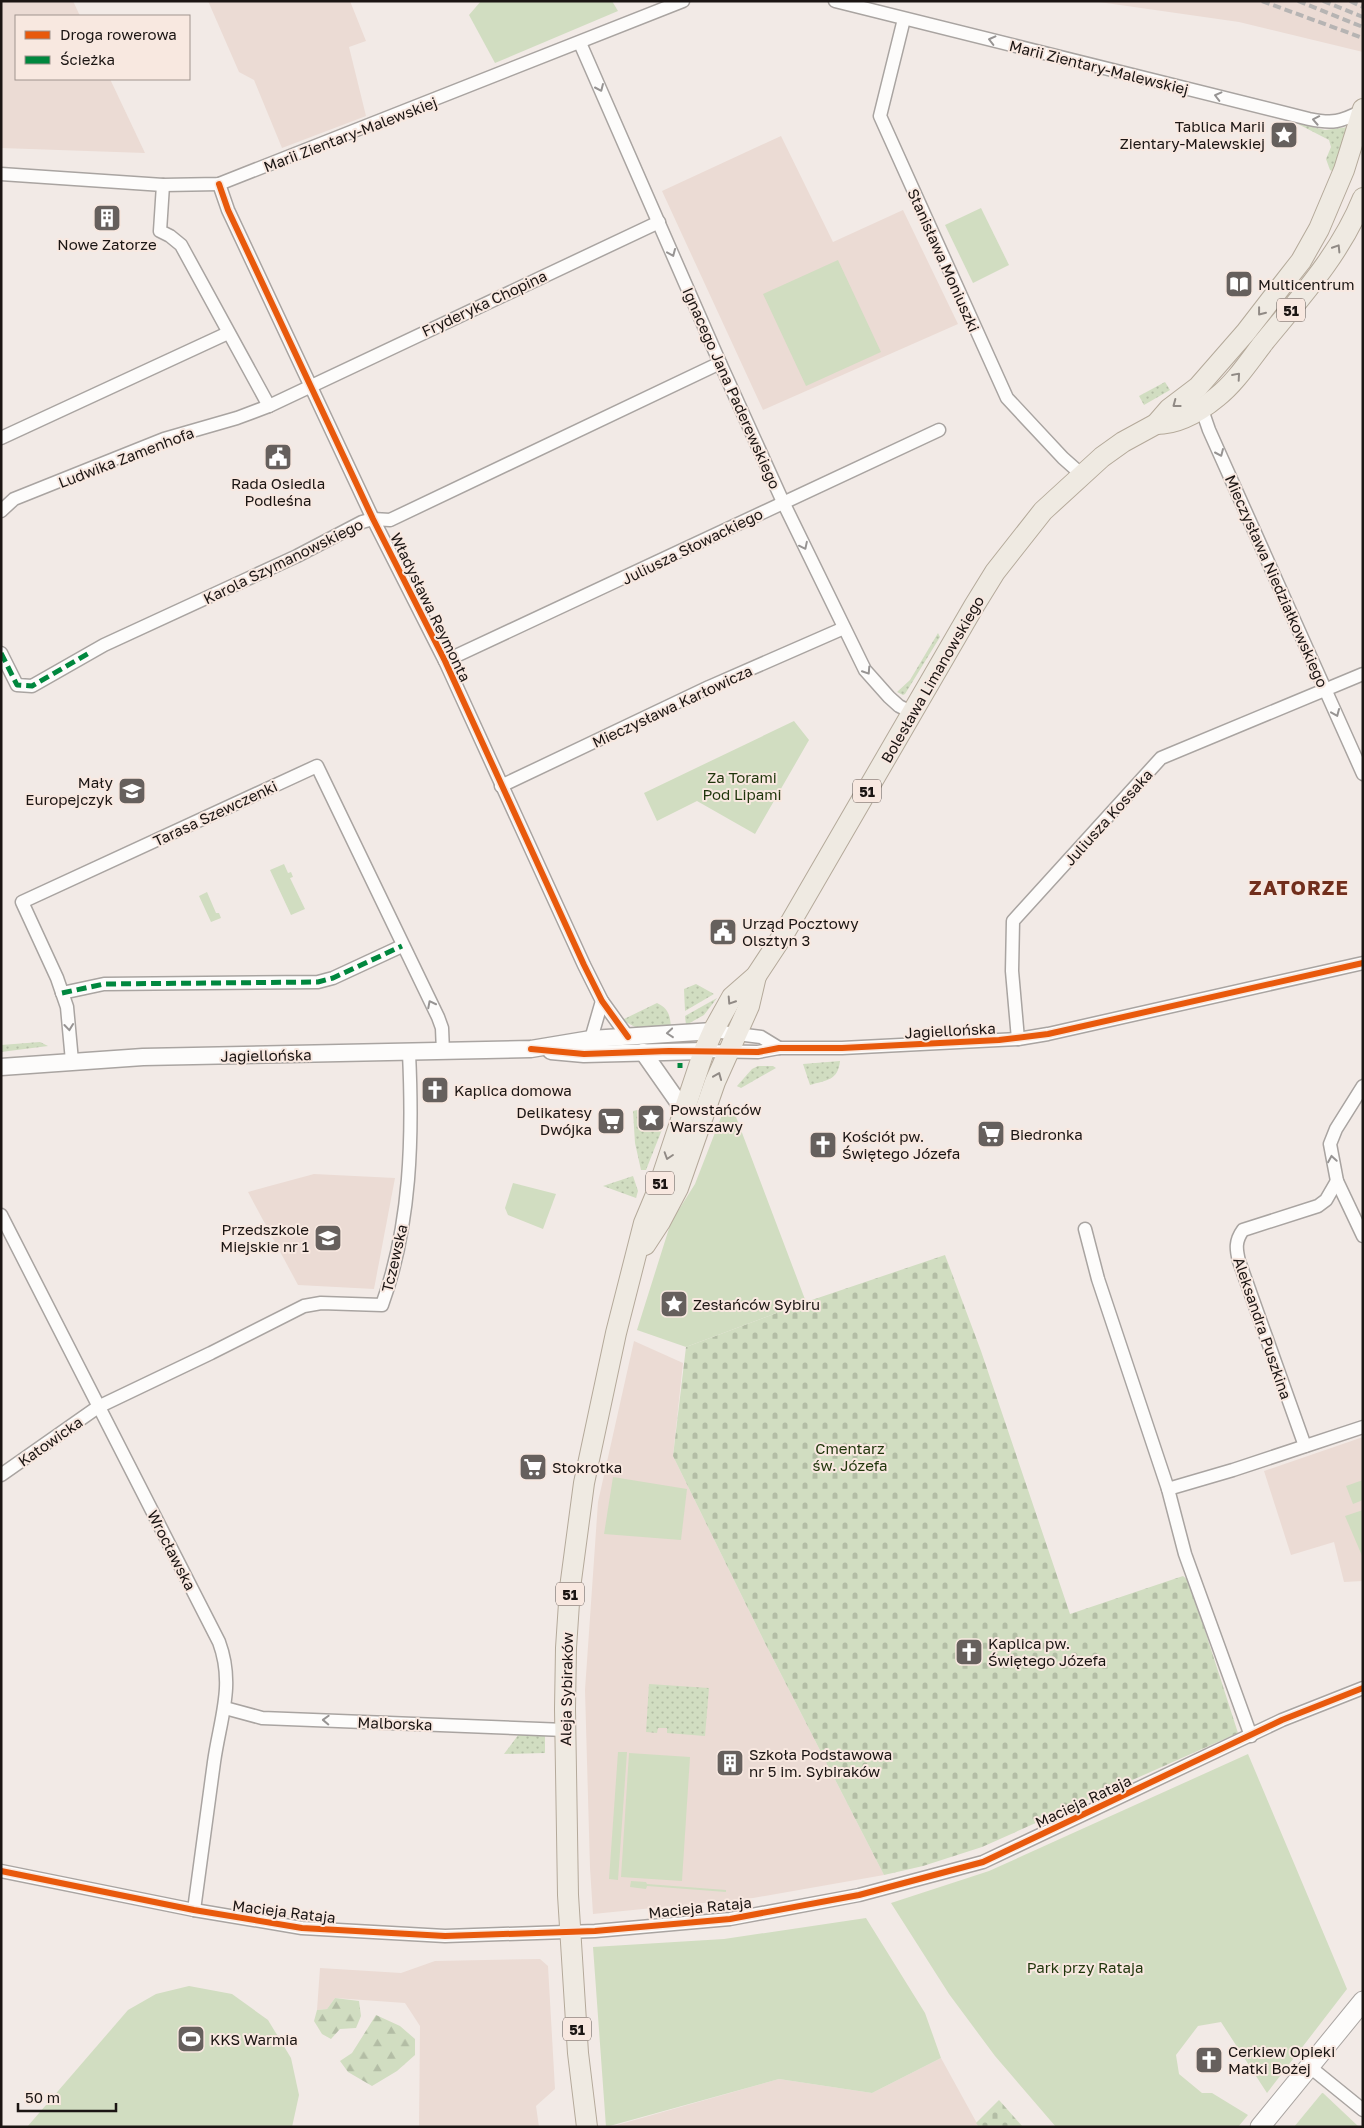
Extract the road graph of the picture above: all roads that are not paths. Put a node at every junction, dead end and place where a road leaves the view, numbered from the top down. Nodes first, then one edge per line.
1 (683, 1) edge
2 (835, 1) edge
3 (904, 19) junction
4 (580, 43) junction
5 (1362, 110) edge
6 (1, 174) edge
7 (219, 184) junction
8 (163, 185) junction
9 (1363, 198) edge
10 (659, 222) junction
11 (228, 333) junction
12 (720, 363) junction
13 (310, 386) junction
14 (1198, 387) junction
15 (269, 406) junction
16 (1201, 408) junction
17 (1156, 424) junction
18 (939, 430) dead end
19 (1, 438) edge
20 (1081, 474) junction
21 (783, 502) junction
22 (1, 511) edge
23 (373, 519) junction
24 (844, 628) junction
25 (1, 653) edge
26 (446, 661) junction
27 (1363, 674) edge
28 (1326, 690) junction
29 (912, 713) junction
30 (1363, 774) edge
31 (501, 786) junction
32 (402, 946) junction
33 (1363, 963) edge
34 (756, 976) junction
35 (62, 993) junction
36 (602, 1001) junction
37 (712, 1031) junction
38 (628, 1037) junction
39 (591, 1039) junction
40 (1018, 1039) junction
41 (732, 1042) junction
42 (779, 1048) junction
43 (531, 1049) junction
44 (704, 1051) junction
45 (443, 1052) junction
46 (643, 1052) junction
47 (409, 1053) junction
48 (72, 1061) junction
49 (1, 1067) edge
50 (1363, 1086) edge
51 (684, 1109) junction
52 (1337, 1181) junction
53 (1, 1215) edge
54 (1085, 1229) dead end
55 (1363, 1236) edge
56 (636, 1257) junction
57 (98, 1407) junction
58 (1363, 1427) edge
59 (1305, 1446) junction
60 (1, 1475) edge
61 (1168, 1489) junction
62 (1363, 1688) edge
63 (226, 1708) junction
64 (565, 1730) junction
65 (1251, 1736) junction
66 (1, 1871) edge
67 (194, 1910) junction
68 (570, 1931) junction
69 (1363, 2001) edge
70 (1310, 2067) junction
71 (1363, 2110) edge
72 (587, 2127) edge
73 (1260, 2127) edge

1 - 4 street, Marii Zientary-Malewskiej
2 - 3 street, Marii Zientary-Malewskiej
5 -> 3 street, Marii Zientary-Malewskiej
3 - 20 street, Stanisława Moniuszki
4 - 7 street, Marii Zientary-Malewskiej
4 -> 10 street, Ignacego Jana Paderewskiego
5 -> 14 main road, Bolesława Limanowskiego / 51
6 - 8 street, Marii Zientary-Malewskiej
7 - 8 street, Marii Zientary-Malewskiej
7 - 13 street, Władysława Reymonta
8 - 11 street
16 -> 9 main road, Bolesława Limanowskiego / 51
10 -> 12 street, Ignacego Jana Paderewskiego
10 - 13 street, Fryderyka Chopina
11 - 15 street
11 - 19 street
12 - 21 street, Ignacego Jana Paderewskiego
12 - 23 street, Karola Szymanowskiego
13 - 15 street, Ludwika Zamenhofa
13 - 23 street, Władysława Reymonta
14 - 16 street, Mieczysława Niedziałkowskiego
14 -> 17 main road, Bolesława Limanowskiego / 51
15 - 22 street, Ludwika Zamenhofa
16 - 17 main road, Bolesława Limanowskiego / 51
16 -> 28 street, Mieczysława Niedziałkowskiego
17 - 20 main road, Bolesława Limanowskiego / 51
18 - 21 street, Juliusza Słowackiego
20 - 29 main road, Bolesława Limanowskiego / 51
21 -> 24 street, Ignacego Jana Paderewskiego
21 - 26 street, Juliusza Słowackiego
23 - 25 street, Karola Szymanowskiego
23 - 26 street, Władysława Reymonta
24 -> 29 street, Ignacego Jana Paderewskiego
24 - 31 street, Mieczysława Karłowicza
26 - 31 street, Władysława Reymonta
27 - 28 street, Juliusza Kossaka
28 -> 30 street, Mieczysława Niedziałkowskiego
28 - 40 street, Juliusza Kossaka
29 - 34 main road, Bolesława Limanowskiego / 51
31 - 36 street, Władysława Reymonta
32 - 35 street
32 - 35 street, Tarasa Szewczenki
45 -> 32 street, Tarasa Szewczenki
33 - 40 street, Jagiellońska
34 -> 37 main road, Bolesława Limanowskiego / 51
34 - 41 main road, Bolesława Limanowskiego / 51
35 -> 48 street, Tarasa Szewczenki
36 - 38 street, Władysława Reymonta
36 - 39 street
37 -> 38 street, Jagiellońska
37 - 41 street, Jagiellońska
37 - 44 main road, Aleja Sybiraków / 51
38 - 39 street, Jagiellońska
39 - 43 street, Jagiellońska
40 - 42 street, Jagiellońska
41 - 42 street, Jagiellońska
41 - 42 street, Jagiellońska
41 - 44 street, Jagiellońska
56 -> 41 main road, Aleja Sybiraków / 51
43 - 45 street, Jagiellońska
43 - 46 street, Jagiellońska
44 - 46 street, Jagiellońska
44 - 51 main road, Aleja Sybiraków / 51
45 - 47 street, Jagiellońska
46 - 51 street
47 - 48 street, Jagiellońska
47 - 57 street, Tczewska
48 - 49 street, Jagiellońska
52 -> 50 street
51 -> 56 main road, Aleja Sybiraków / 51
52 - 55 street
52 - 59 street, Aleksandra Puszkina
53 - 57 street, Wrocławska
54 - 61 street
56 - 64 main road, Aleja Sybiraków / 51
57 - 60 street, Katowicka
57 - 63 street, Wrocławska
58 - 59 street
59 - 61 street
61 - 65 street
62 - 65 street, Macieja Rataja
64 -> 63 street, Malborska
63 - 67 street, Wrocławska
64 - 68 main road, Aleja Sybiraków / 51
65 - 68 street, Macieja Rataja
66 - 67 street, Macieja Rataja
67 - 68 street, Macieja Rataja
68 - 72 main road, Aleja Sybiraków / 51
69 - 70 main road
70 - 71 street
70 - 73 main road

